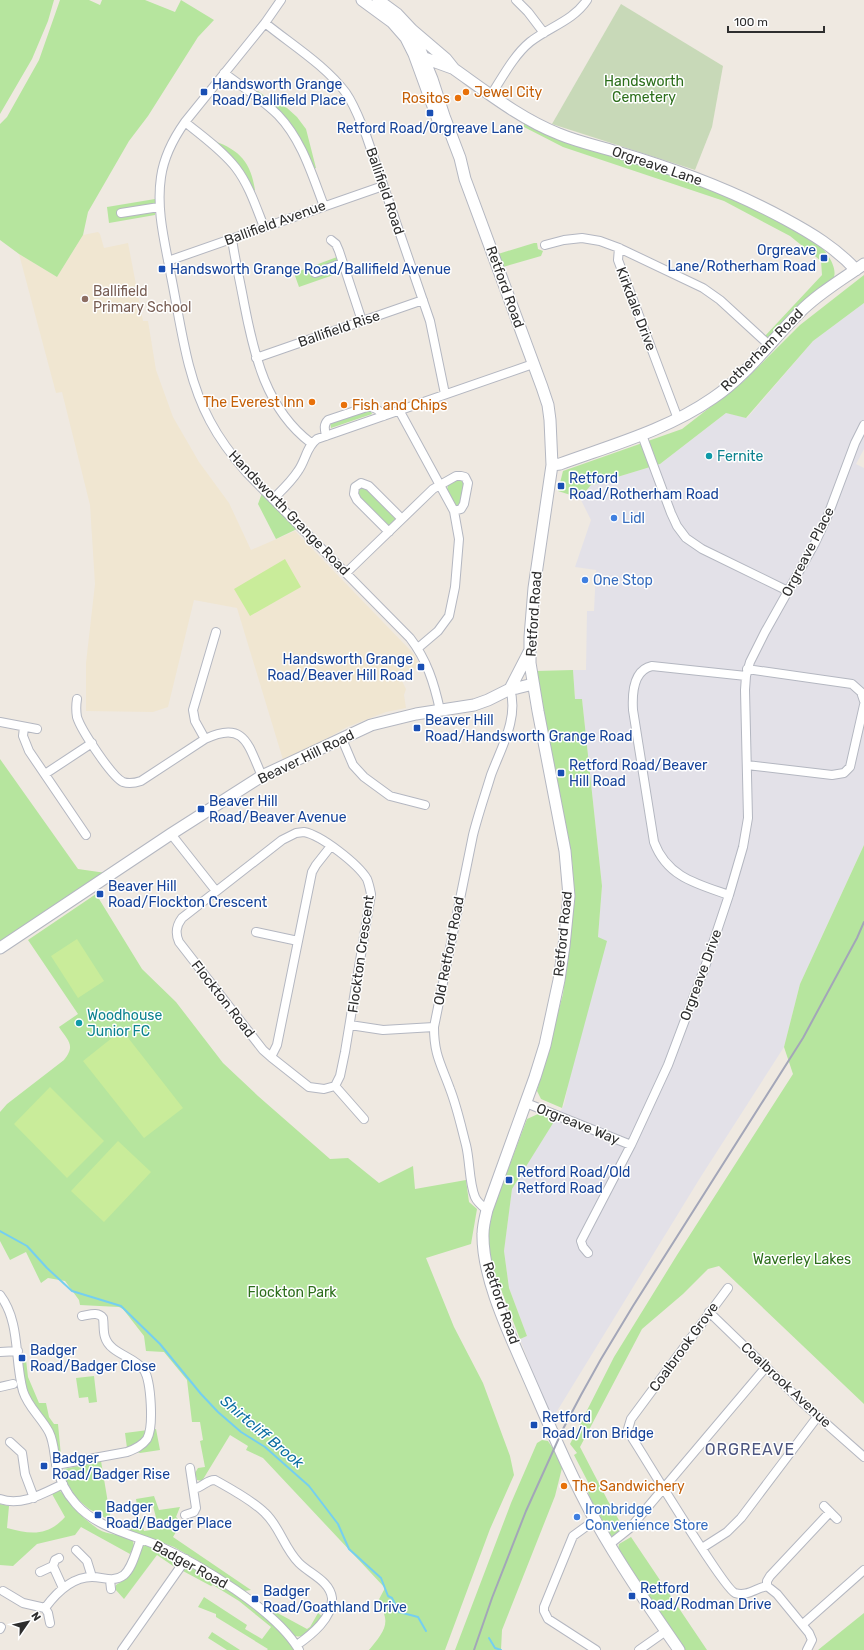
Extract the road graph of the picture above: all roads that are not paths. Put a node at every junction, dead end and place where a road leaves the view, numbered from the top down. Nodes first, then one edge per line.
1 (281, 0) edge
2 (362, 0) edge
3 (378, 0) edge
4 (516, 0) edge
5 (587, 0) edge
6 (265, 23) junction
7 (412, 30) junction
8 (544, 33) junction
9 (434, 50) junction
10 (420, 54) junction
11 (450, 68) junction
12 (224, 73) junction
13 (432, 79) junction
14 (491, 95) junction
15 (185, 122) junction
16 (465, 179) junction
17 (382, 186) junction
18 (324, 206) junction
19 (159, 207) junction
20 (121, 213) dead end
21 (264, 227) junction
22 (232, 239) junction
23 (331, 240) dead end
24 (545, 245) dead end
25 (619, 248) junction
26 (168, 261) junction
27 (343, 264) junction
28 (861, 267) edge
29 (315, 274) dead end
30 (423, 300) junction
31 (362, 321) junction
32 (769, 346) junction
33 (256, 358) junction
34 (534, 364) junction
35 (445, 394) junction
36 (399, 410) junction
37 (384, 416) junction
38 (678, 419) junction
39 (864, 425) edge
40 (642, 434) junction
41 (326, 436) junction
42 (312, 443) junction
43 (552, 465) junction
44 (440, 485) junction
45 (273, 499) junction
46 (454, 511) junction
47 (402, 520) junction
48 (389, 532) junction
49 (346, 573) junction
50 (788, 591) junction
51 (216, 632) dead end
52 (418, 648) junction
53 (530, 650) junction
54 (747, 672) junction
55 (532, 678) junction
56 (512, 686) junction
57 (77, 699) dead end
58 (864, 701) edge
59 (864, 705) edge
60 (440, 710) junction
61 (0, 722) edge
62 (24, 727) junction
63 (37, 729) dead end
64 (204, 739) junction
65 (342, 739) junction
66 (92, 743) junction
67 (747, 765) junction
68 (45, 774) junction
69 (262, 776) junction
70 (425, 805) dead end
71 (171, 834) junction
72 (86, 835) dead end
73 (331, 846) junction
74 (216, 891) junction
75 (730, 895) junction
76 (256, 932) dead end
77 (298, 941) junction
78 (0, 948) edge
79 (350, 1025) junction
80 (434, 1027) junction
81 (271, 1057) junction
82 (335, 1086) junction
83 (526, 1104) junction
84 (364, 1118) dead end
85 (630, 1145) junction
86 (486, 1210) junction
87 (588, 1253) dead end
88 (728, 1288) dead end
89 (0, 1295) edge
90 (709, 1312) junction
91 (82, 1316) dead end
92 (18, 1351) junction
93 (0, 1352) edge
94 (766, 1367) junction
95 (13, 1384) dead end
96 (0, 1386) edge
97 (818, 1416) junction
98 (10, 1442) dead end
99 (864, 1457) edge
100 (56, 1465) junction
101 (190, 1468) dead end
102 (63, 1484) junction
103 (664, 1488) junction
104 (194, 1489) junction
105 (34, 1498) junction
106 (0, 1499) edge
107 (824, 1506) dead end
108 (830, 1512) junction
109 (185, 1515) dead end
110 (837, 1519) dead end
111 (595, 1520) junction
112 (140, 1539) junction
113 (610, 1544) junction
114 (702, 1548) junction
115 (76, 1550) dead end
116 (59, 1558) dead end
117 (186, 1560) junction
118 (53, 1566) junction
119 (864, 1570) edge
120 (40, 1572) dead end
121 (92, 1577) junction
122 (110, 1580) junction
123 (767, 1586) junction
124 (63, 1588) junction
125 (111, 1589) dead end
126 (3, 1591) dead end
127 (44, 1608) junction
128 (50, 1623) dead end
129 (803, 1624) junction
130 (666, 1631) junction
131 (298, 1648) edge
132 (122, 1650) edge
133 (596, 1650) edge
134 (639, 1650) edge
135 (679, 1650) edge
136 (808, 1650) edge

1 - 6 street, Handsworth Grange Road
2 - 10 main road
3 - 7 main road
4 - 8 street
5 - 8 street
6 - 12 street, Handsworth Grange Road
6 - 17 street, Ballifield Road
7 - 9 main road, Orgreave Lane
7 - 10 main road, Retford Road
8 - 14 street
9 - 10 main road
9 - 11 main road, Orgreave Lane
10 - 11 main road, Orgreave Lane
10 - 13 main road, Retford Road
10 - 16 main road, Retford Road
11 - 13 main road
11 - 14 main road, Orgreave Lane
12 - 15 street, Handsworth Grange Road
12 - 18 street
13 - 16 main road, Retford Road
14 - 28 main road, Orgreave Lane
15 - 19 street, Handsworth Grange Road
15 - 21 street
16 - 34 main road, Retford Road
17 - 18 street, Ballifield Avenue
17 - 30 street, Ballifield Road
18 - 21 street, Ballifield Avenue
19 - 20 street
19 - 26 street, Handsworth Grange Road
21 - 22 street, Ballifield Avenue
22 - 26 street, Ballifield Avenue
22 - 33 street
23 - 27 street
24 - 25 street, Kirkdale Drive
25 - 32 street
25 - 38 street, Kirkdale Drive
26 - 45 street, Handsworth Grange Road
27 - 29 street
27 - 31 street
28 - 32 main road, Rotherham Road
30 - 31 street, Ballifield Rise
30 - 35 street, Ballifield Road
31 - 33 street, Ballifield Rise
32 - 38 main road, Rotherham Road
33 - 42 street
34 - 35 street
34 - 43 main road, Retford Road
35 - 36 street
36 - 37 street
36 - 44 street
37 - 41 street
37 - 41 street
38 - 40 main road, Rotherham Road
39 - 50 street, Orgreave Place
40 - 43 main road, Rotherham Road
40 - 50 street
41 - 42 street
42 - 45 street
43 - 53 main road, Retford Road
44 - 46 street
44 - 46 street
44 - 47 street
45 - 49 street, Handsworth Grange Road
46 - 52 street
47 - 48 street
47 - 48 street
48 - 49 street
49 - 52 street, Handsworth Grange Road
50 - 54 street, Orgreave Place
51 - 64 street
52 - 60 street, Handsworth Grange Road
53 - 55 main road, Retford Road
53 - 56 main road
54 - 58 street
54 - 67 street, Orgreave Drive
54 - 75 street
55 - 56 main road, Beaver Hill Road
55 - 83 main road, Retford Road
56 - 60 main road, Beaver Hill Road
56 - 80 street, Old Retford Road
57 - 66 street
59 - 67 street
60 - 65 main road, Beaver Hill Road
61 - 62 street
62 - 63 street
62 - 68 street
64 - 66 street
64 - 69 street
65 - 69 main road, Beaver Hill Road
65 - 70 street
66 - 68 street
67 - 75 street, Orgreave Drive
68 - 72 street
69 - 71 main road, Beaver Hill Road
71 - 74 street
71 - 78 main road, Beaver Hill Road
73 - 74 street, Flockton Crescent
73 - 77 street
73 - 79 street, Flockton Crescent
74 - 81 street, Flockton Road
75 - 85 street, Orgreave Drive
76 - 77 street
77 - 81 street
79 - 80 street
79 - 82 street
80 - 86 street, Old Retford Road
81 - 82 street, Flockton Road
82 - 84 street
83 - 85 street, Orgreave Way
83 - 86 main road, Retford Road
85 - 87 street, Orgreave Drive
86 - 111 main road, Retford Road
88 - 90 street, Coalbrook Grove
89 - 92 street, Badger Road
90 - 94 street, Coalbrook Avenue
90 - 103 street, Coalbrook Grove
91 - 100 street
92 - 93 street
92 - 100 street, Badger Road
94 - 97 street, Coalbrook Avenue
94 - 103 street
95 - 96 street
97 - 99 street, Coalbrook Avenue
97 - 114 street
98 - 105 street
100 - 102 street, Badger Road
101 - 104 street
102 - 105 street
102 - 112 street, Badger Road
103 - 113 street
103 - 114 street, Coalbrook Grove
104 - 109 street
104 - 131 street
105 - 106 street
107 - 108 street
108 - 110 street
108 - 123 street
111 - 113 main road, Retford Road
111 - 133 street
112 - 117 street, Badger Road
112 - 122 street
113 - 130 main road, Retford Road
114 - 123 street, Coalbrook Grove
115 - 121 street
116 - 118 street
117 - 131 street, Badger Road
117 - 132 street
118 - 120 street
118 - 124 street
119 - 129 street
121 - 122 street
121 - 124 street
122 - 125 street
123 - 129 street
124 - 127 street
126 - 127 street
127 - 128 street
129 - 136 street
130 - 134 street
130 - 135 main road, Retford Road

